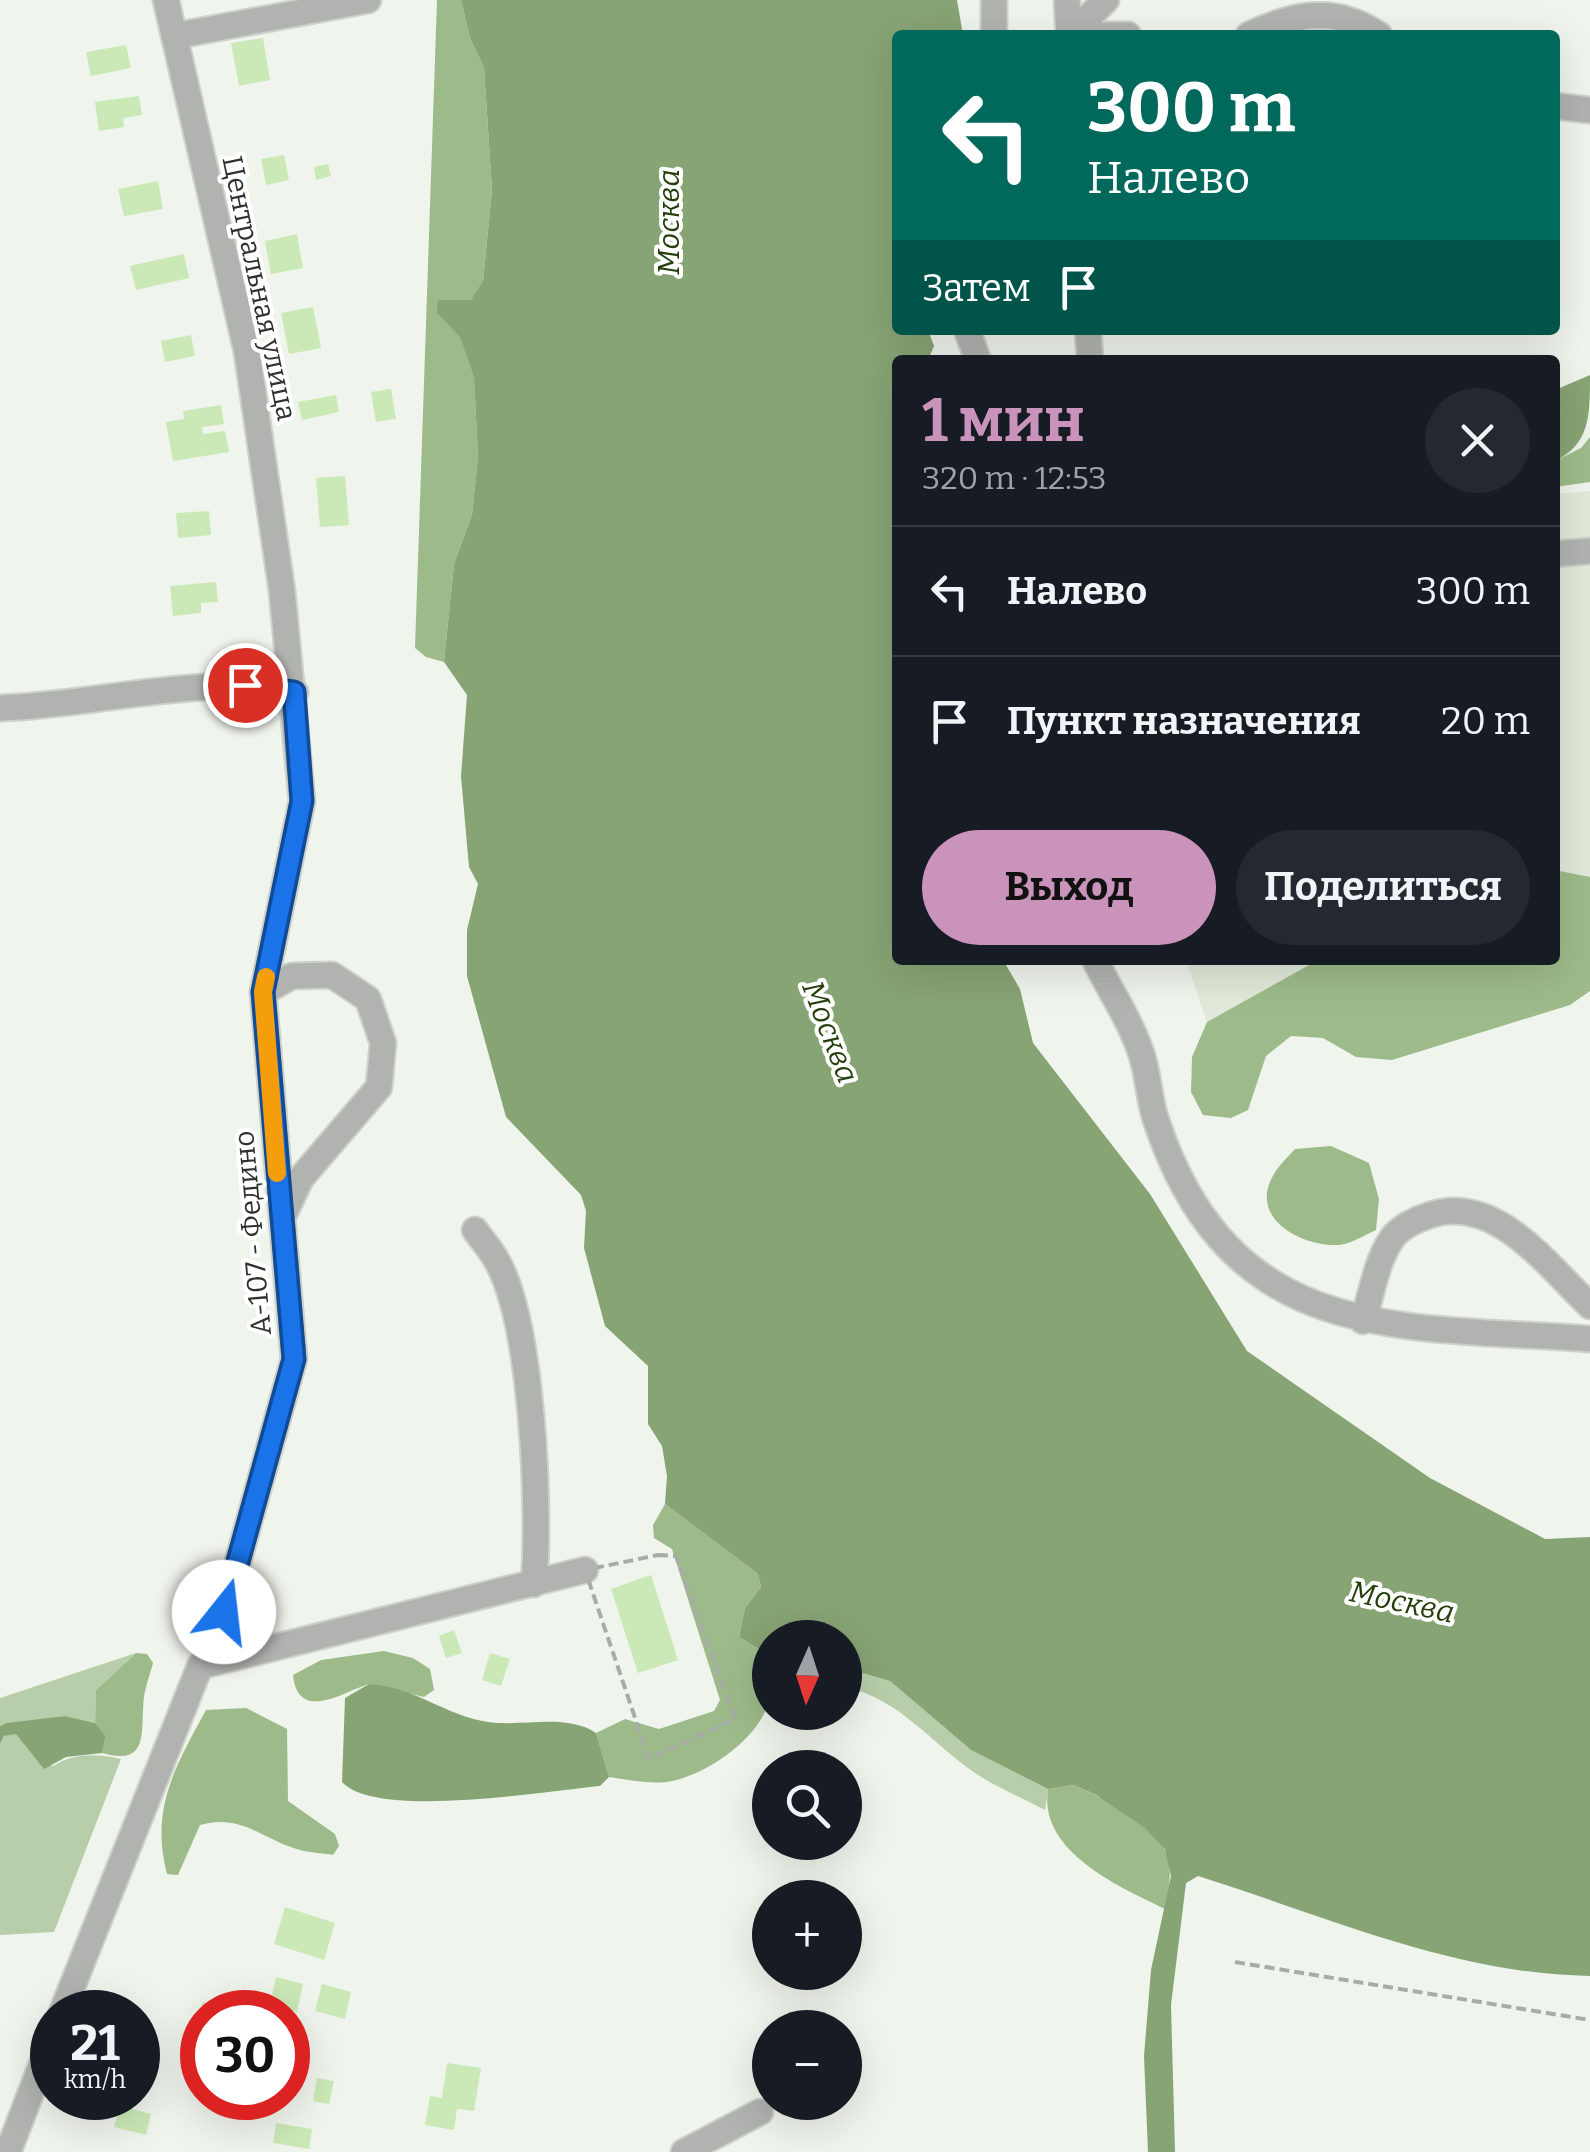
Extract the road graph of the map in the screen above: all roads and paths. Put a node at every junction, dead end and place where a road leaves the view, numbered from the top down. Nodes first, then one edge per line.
1 (166, 0) edge
2 (368, 0) edge
3 (994, 0) edge
4 (1067, 0) edge
5 (1106, 0) edge
6 (994, 30) edge
7 (1069, 30) edge
8 (1074, 30) edge
9 (1263, 30) edge
10 (1369, 30) edge
11 (174, 36) junction
12 (1560, 107) edge
13 (1590, 110) edge
14 (1590, 551) edge
15 (1560, 554) edge
16 (282, 591) joint
17 (294, 692) junction
18 (0, 708) edge
19 (1098, 965) edge
20 (263, 992) junction
21 (281, 1221) junction
22 (474, 1230) dead end
23 (1590, 1306) edge
24 (1363, 1322) junction
25 (1590, 1339) edge
26 (586, 1570) junction
27 (534, 1584) junction
28 (200, 1666) junction
29 (1235, 1962) dead end
30 (71, 1990) edge
31 (1590, 2020) edge
32 (30, 2095) edge
33 (752, 2116) edge
34 (8, 2152) edge
35 (684, 2152) edge

1 - 11 street, Центральная улица
2 - 11 street
3 - 6 street
4 - 7 street
5 - 8 street
9 - 10 street
11 - 16 street, Центральная улица
12 - 13 street
14 - 15 street
16 - 17 street, А-107 - Федино
17 - 18 street
17 - 20 street, А-107 - Федино
19 - 24 street
20 - 21 street, А-107 - Федино
20 - 21 street
21 - 28 street, А-107 - Федино
22 - 27 street
23 - 24 street
24 - 25 street
26 - 26 path
26 - 27 street
27 - 28 street
28 - 30 street, А-107 - Федино
29 - 31 path
32 - 34 street
33 - 35 street

